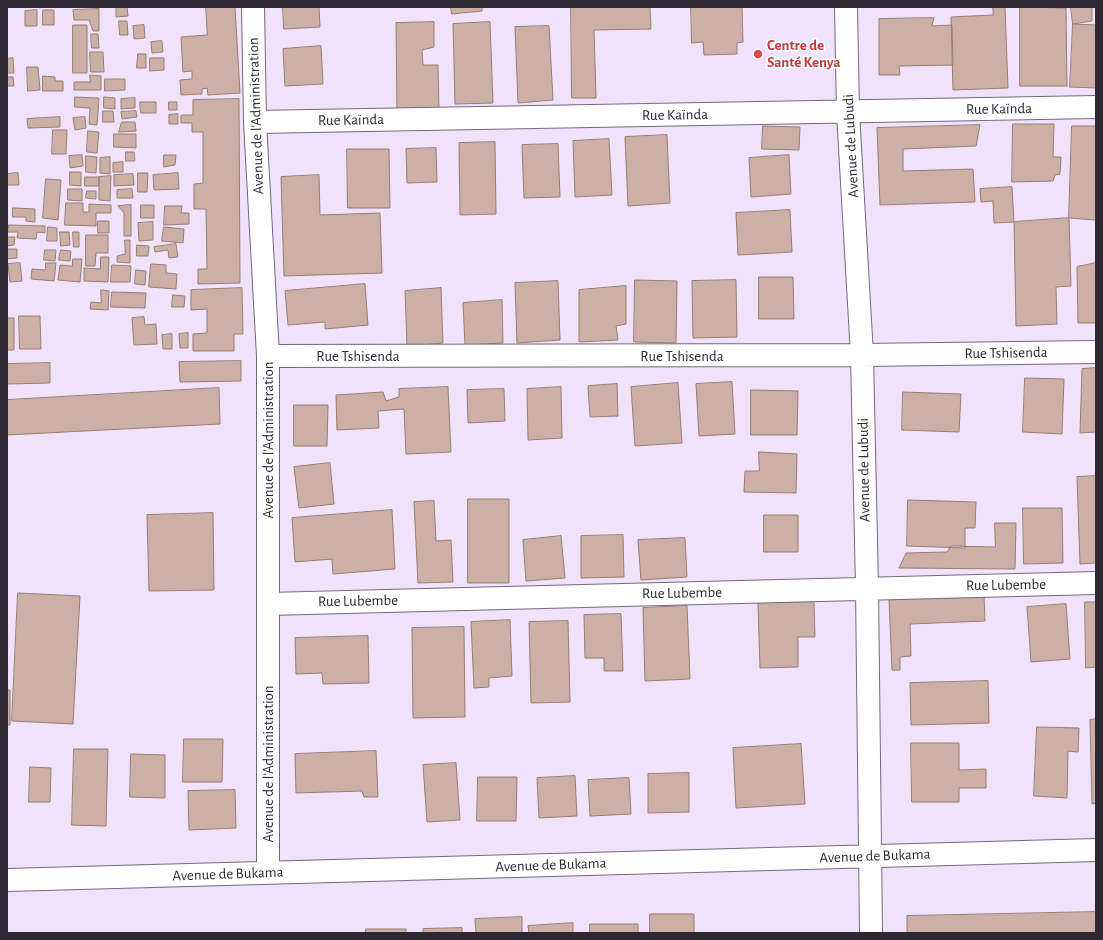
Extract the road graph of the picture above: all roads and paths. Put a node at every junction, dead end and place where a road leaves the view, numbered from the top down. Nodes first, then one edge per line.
1 (253, 7) edge
2 (846, 7) edge
3 (1096, 107) edge
4 (848, 113) junction
5 (254, 122) junction
6 (1096, 352) edge
7 (268, 356) junction
8 (862, 356) junction
9 (1096, 583) edge
10 (867, 588) junction
11 (268, 604) junction
12 (1096, 850) edge
13 (869, 856) junction
14 (268, 873) junction
15 (7, 880) edge
16 (871, 933) edge

1 - 5 street, Avenue de l'Administration
2 - 4 street, Avenue de Lubudi
3 - 4 street, Rue Kaïnda
4 - 5 street, Rue Kaïnda
4 - 8 street, Avenue de Lubudi
5 - 7 street, Avenue de l'Administration
6 - 8 street, Rue Tshisenda
7 - 8 street, Rue Tshisenda
7 - 11 street, Avenue de l'Administration
8 - 10 street, Avenue de Lubudi
9 - 10 street, Rue Lubembe
10 - 11 street, Rue Lubembe
10 - 13 street, Avenue de Lubudi
11 - 14 street, Avenue de l'Administration
12 - 13 street, Avenue de Bukama
13 - 14 street, Avenue de Bukama
13 - 16 street, Avenue de Lubudi
14 - 15 street, Avenue de Bukama

